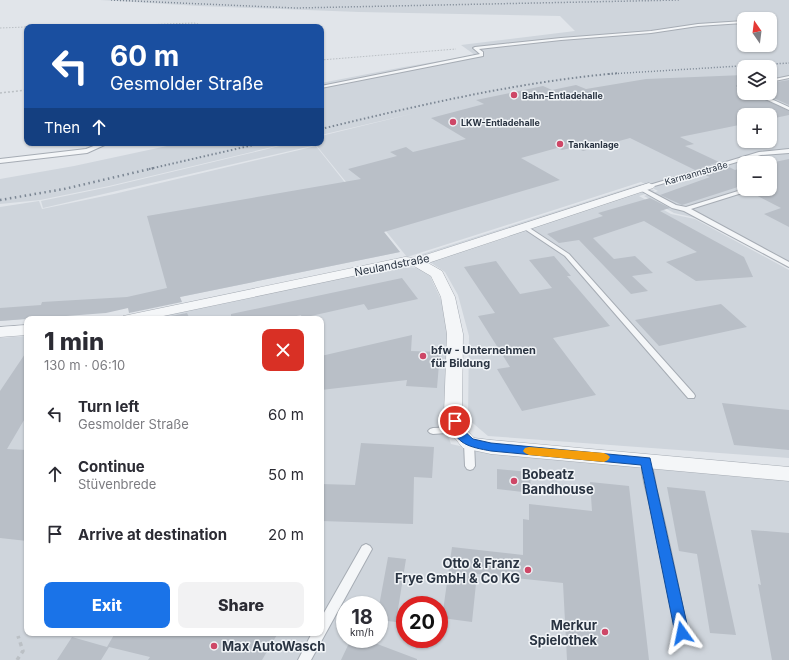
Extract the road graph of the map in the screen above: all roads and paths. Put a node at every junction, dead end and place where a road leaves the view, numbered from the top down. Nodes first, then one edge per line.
1 (737, 22) edge
2 (168, 24) edge
3 (198, 24) edge
4 (24, 27) edge
5 (0, 28) edge
6 (475, 48) junction
7 (324, 60) edge
8 (789, 77) edge
9 (777, 80) edge
10 (324, 86) edge
11 (24, 90) edge
12 (0, 93) edge
13 (769, 100) edge
14 (789, 109) edge
15 (99, 146) edge
16 (789, 151) edge
17 (0, 161) edge
18 (645, 188) junction
19 (737, 193) edge
20 (686, 210) junction
21 (525, 227) junction
22 (417, 262) junction
23 (789, 265) edge
24 (142, 316) edge
25 (24, 330) edge
26 (0, 332) edge
27 (691, 396) dead end
28 (457, 430) junction
29 (434, 431) dead end
30 (469, 442) junction
31 (646, 461) junction
32 (470, 466) dead end
33 (789, 474) edge
34 (366, 549) dead end
35 (324, 625) edge
36 (682, 633) dead end
37 (18, 636) dead end
38 (317, 636) edge
39 (17, 660) edge
40 (304, 660) edge

1 - 6 lane
2 - 3 path
4 - 5 path
6 - 7 path
6 - 10 lane
8 - 9 lane
11 - 12 path
13 - 14 lane
15 - 17 lane
16 - 18 lane, Karmannstraße
18 - 20 lane
18 - 21 street, Neulandstraße
19 - 20 lane
20 - 23 lane
21 - 22 street, Neulandstraße
21 - 27 lane
22 - 24 street, Neulandstraße
22 - 28 street
25 - 26 street
28 - 29 lane
28 - 30 street
30 - 31 street
30 - 32 lane
31 - 33 street
31 - 36 lane
34 - 35 lane
37 - 39 path
38 - 40 lane

